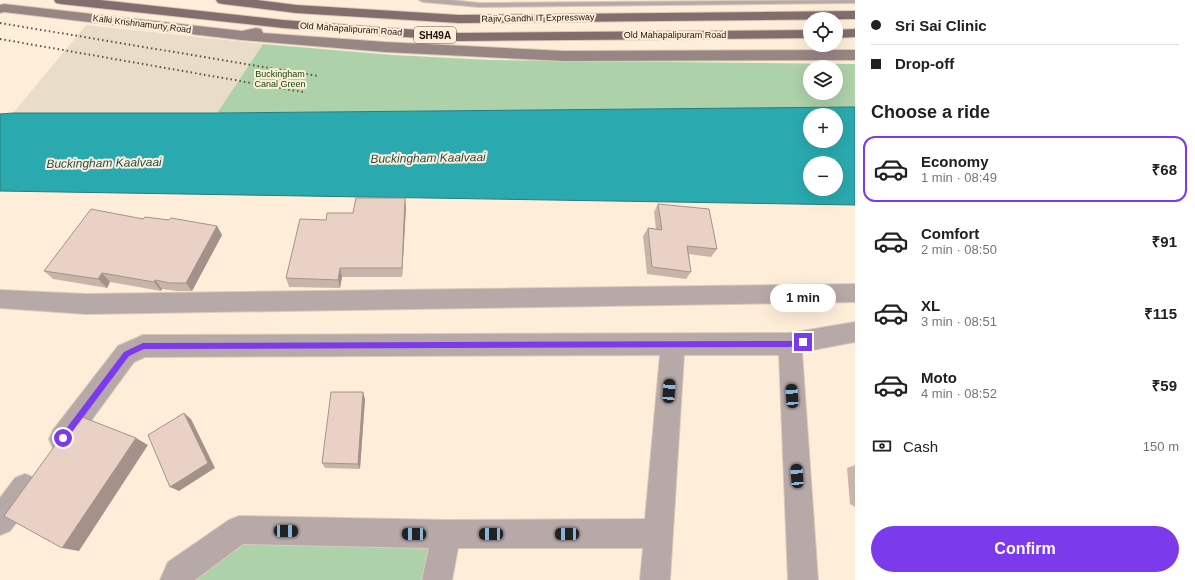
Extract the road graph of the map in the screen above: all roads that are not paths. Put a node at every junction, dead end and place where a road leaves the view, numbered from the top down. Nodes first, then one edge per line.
1 (61, 0) edge
2 (223, 0) edge
3 (424, 0) edge
4 (855, 1) edge
5 (480, 2) edge
6 (1, 8) edge
7 (855, 15) edge
8 (474, 19) junction
9 (283, 24) junction
10 (855, 33) edge
11 (803, 34) edge
12 (843, 34) edge
13 (242, 36) junction
14 (855, 55) edge
15 (855, 293) edge
16 (0, 299) edge
17 (855, 332) edge
18 (673, 344) junction
19 (790, 344) junction
20 (0, 521) edge
21 (658, 533) junction
22 (446, 534) junction
23 (175, 580) edge
24 (437, 580) edge
25 (655, 580) edge
26 (803, 580) edge

1 - 9 main road, Old Mahapalipuram Road / SH49A
2 - 8 main road, Rajiv Gandhi IT Expressway / SH49A
3 - 5 lane
4 - 5 lane
5 - 8 lane
6 - 13 main road, Kalki Krishnamurty Road
7 - 8 main road, Rajiv Gandhi IT Expressway / SH49A
9 - 11 main road, Old Mahapalipuram Road / SH49A
9 - 13 main road, Kalki Krishnamurty Road
10 - 12 main road
13 - 14 main road
15 - 16 street
17 - 19 street
18 - 19 street
18 - 20 street
18 - 21 street
19 - 26 street
21 - 22 street
21 - 25 street
22 - 23 street
22 - 24 street

